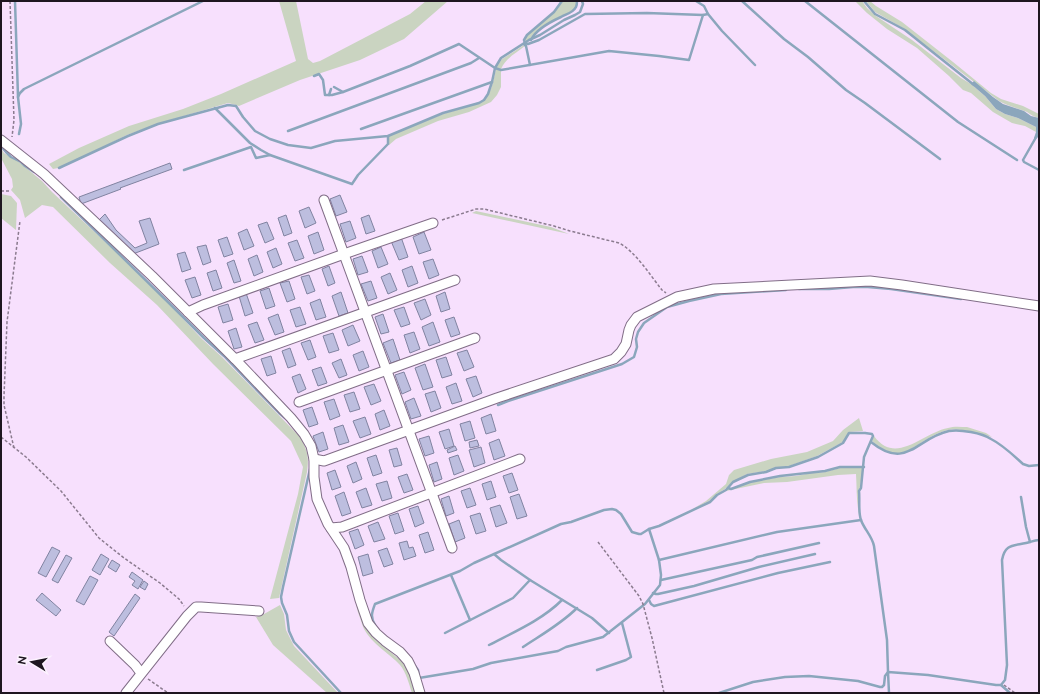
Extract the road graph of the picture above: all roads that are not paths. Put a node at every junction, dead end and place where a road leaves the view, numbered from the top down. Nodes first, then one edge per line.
1 (5, 143) edge
2 (324, 200) dead end
3 (433, 223) road end
4 (344, 254) junction
5 (455, 280) dead end
6 (1039, 306) edge
7 (188, 312) junction
8 (365, 312) junction
9 (475, 338) dead end
10 (235, 359) junction
11 (387, 370) junction
12 (299, 402) dead end
13 (409, 430) junction
14 (314, 459) junction
15 (520, 459) dead end
16 (432, 493) junction
17 (331, 528) junction
18 (452, 548) dead end
19 (259, 611) dead end
20 (110, 641) dead end
21 (141, 673) junction
22 (126, 693) edge
23 (420, 693) edge

1 - 7 street
2 - 4 street
3 - 4 street
4 - 7 street
4 - 8 street
5 - 8 street
6 - 13 street
7 - 10 street
8 - 10 street
8 - 11 street
9 - 11 street
10 - 14 street
11 - 12 street
11 - 13 street
13 - 14 street
13 - 16 street
14 - 17 street
15 - 16 street
16 - 17 street
16 - 18 street
17 - 23 street
19 - 21 street
20 - 21 street
21 - 22 street

